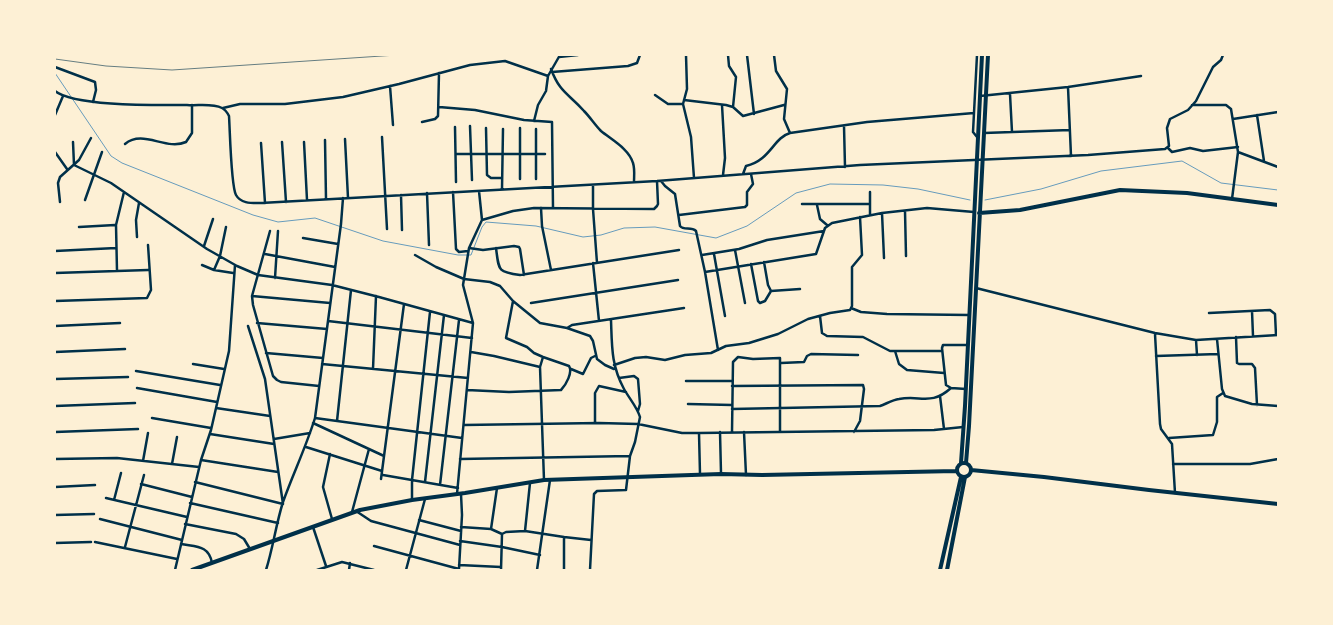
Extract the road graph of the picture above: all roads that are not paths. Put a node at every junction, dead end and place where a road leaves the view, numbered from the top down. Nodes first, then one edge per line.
1 (578, 55) edge
2 (640, 55) edge
3 (686, 55) edge
4 (728, 55) edge
5 (747, 55) edge
6 (774, 55) edge
7 (977, 55) edge
8 (982, 55) edge
9 (988, 55) edge
10 (1223, 55) edge
11 (559, 56) edge
12 (55, 68) edge
13 (551, 70) junction
14 (439, 73) junction
15 (548, 76) junction
16 (1140, 76) dead end
17 (390, 86) junction
18 (1068, 87) junction
19 (55, 91) edge
20 (1010, 94) junction
21 (655, 95) dead end
22 (63, 96) junction
23 (980, 96) junction
24 (987, 96) junction
25 (684, 100) junction
26 (93, 102) junction
27 (684, 104) junction
28 (722, 104) junction
29 (192, 105) junction
30 (784, 105) junction
31 (1192, 105) junction
32 (439, 106) junction
33 (223, 108) junction
34 (733, 108) junction
35 (1278, 112) edge
36 (974, 113) junction
37 (754, 114) junction
38 (55, 115) edge
39 (1257, 115) junction
40 (1233, 119) junction
41 (534, 121) junction
42 (422, 122) dead end
43 (393, 125) dead end
44 (470, 126) dead end
45 (844, 126) junction
46 (455, 127) dead end
47 (486, 128) dead end
48 (520, 128) dead end
49 (503, 129) dead end
50 (536, 129) dead end
51 (1070, 130) junction
52 (1012, 132) junction
53 (790, 133) junction
54 (984, 133) junction
55 (979, 136) junction
56 (382, 137) dead end
57 (91, 138) dead end
58 (325, 140) dead end
59 (345, 140) dead end
60 (72, 142) dead end
61 (282, 142) dead end
62 (304, 142) dead end
63 (125, 144) dead end
64 (261, 144) dead end
65 (1238, 147) junction
66 (1168, 148) junction
67 (55, 152) edge
68 (102, 152) dead end
69 (1238, 152) junction
70 (471, 153) junction
71 (456, 154) junction
72 (487, 154) junction
73 (503, 154) junction
74 (520, 154) junction
75 (536, 154) junction
76 (545, 154) dead end
77 (1071, 156) junction
78 (977, 160) junction
79 (982, 160) junction
80 (55, 161) edge
81 (61, 161) junction
82 (1264, 161) junction
83 (74, 165) junction
84 (845, 167) junction
85 (1278, 167) edge
86 (68, 170) junction
87 (751, 173) junction
88 (94, 174) junction
89 (743, 174) junction
90 (723, 176) junction
91 (502, 178) junction
92 (694, 178) junction
93 (520, 179) dead end
94 (536, 179) dead end
95 (472, 180) dead end
96 (659, 181) junction
97 (456, 182) dead end
98 (634, 182) junction
99 (57, 183) edge
100 (593, 185) junction
101 (552, 187) junction
102 (502, 190) junction
103 (479, 191) junction
104 (124, 192) junction
105 (453, 192) junction
106 (870, 192) dead end
107 (427, 194) junction
108 (401, 195) junction
109 (386, 196) junction
110 (343, 198) junction
111 (348, 198) junction
112 (326, 199) junction
113 (1232, 199) junction
114 (85, 200) dead end
115 (307, 200) junction
116 (60, 202) dead end
117 (286, 202) junction
118 (139, 203) junction
119 (265, 203) junction
120 (802, 204) dead end
121 (817, 204) junction
122 (870, 204) junction
123 (1278, 205) edge
124 (541, 208) junction
125 (553, 208) junction
126 (593, 210) junction
127 (905, 211) junction
128 (974, 212) junction
129 (882, 213) junction
130 (979, 213) junction
131 (679, 215) junction
132 (870, 215) junction
133 (860, 217) junction
134 (213, 219) dead end
135 (482, 220) junction
136 (116, 225) junction
137 (828, 225) junction
138 (79, 226) dead end
139 (226, 227) dead end
140 (387, 230) dead end
141 (402, 230) dead end
142 (270, 231) dead end
143 (278, 231) dead end
144 (824, 231) junction
145 (137, 237) dead end
146 (303, 238) dead end
147 (338, 244) junction
148 (148, 245) dead end
149 (428, 245) dead end
150 (204, 247) junction
151 (116, 248) junction
152 (496, 248) junction
153 (469, 250) junction
154 (679, 250) dead end
155 (735, 250) junction
156 (55, 251) edge
157 (714, 253) junction
158 (265, 254) junction
159 (415, 255) dead end
160 (702, 255) junction
161 (220, 256) junction
162 (276, 256) junction
163 (906, 256) dead end
164 (884, 258) dead end
165 (764, 262) junction
166 (595, 263) junction
167 (751, 264) junction
168 (202, 265) dead end
169 (235, 265) junction
170 (335, 266) junction
171 (739, 267) junction
172 (149, 270) junction
173 (214, 270) junction
174 (551, 270) junction
175 (716, 270) junction
176 (116, 271) junction
177 (705, 272) junction
178 (55, 273) edge
179 (233, 273) junction
180 (258, 274) junction
181 (524, 275) junction
182 (275, 278) junction
183 (464, 279) junction
184 (678, 280) dead end
185 (333, 286) junction
186 (976, 288) junction
187 (800, 289) dead end
188 (351, 290) junction
189 (771, 291) junction
190 (596, 294) junction
191 (252, 296) junction
192 (376, 296) junction
193 (55, 301) edge
194 (513, 301) junction
195 (330, 303) junction
196 (531, 303) dead end
197 (745, 303) dead end
198 (404, 304) junction
199 (684, 308) dead end
200 (851, 308) junction
201 (1252, 311) junction
202 (430, 312) junction
203 (1209, 314) dead end
204 (969, 315) junction
205 (444, 316) junction
206 (725, 316) dead end
207 (820, 316) junction
208 (459, 320) junction
209 (611, 320) junction
210 (328, 321) junction
211 (599, 322) junction
212 (120, 323) dead end
213 (257, 323) junction
214 (348, 323) junction
215 (473, 324) junction
216 (55, 326) edge
217 (248, 326) dead end
218 (375, 326) junction
219 (567, 328) junction
220 (401, 329) junction
221 (327, 330) junction
222 (428, 332) junction
223 (1155, 333) junction
224 (442, 334) junction
225 (1277, 335) edge
226 (457, 336) junction
227 (1253, 336) junction
228 (1236, 337) junction
229 (472, 338) junction
230 (1216, 339) junction
231 (1196, 340) junction
232 (967, 345) junction
233 (125, 349) dead end
234 (718, 350) junction
235 (895, 351) junction
236 (942, 351) junction
237 (55, 352) edge
238 (471, 352) junction
239 (266, 354) junction
240 (1218, 354) junction
241 (858, 355) dead end
242 (1197, 355) junction
243 (595, 356) junction
244 (1156, 356) junction
245 (542, 357) junction
246 (323, 358) junction
247 (781, 363) junction
248 (192, 364) dead end
249 (322, 364) junction
250 (343, 366) junction
251 (540, 367) junction
252 (614, 367) junction
253 (224, 369) junction
254 (372, 369) junction
255 (571, 369) junction
256 (136, 371) dead end
257 (395, 371) junction
258 (944, 373) junction
259 (423, 374) junction
260 (437, 375) junction
261 (128, 377) dead end
262 (452, 377) junction
263 (468, 378) junction
264 (619, 378) junction
265 (55, 379) edge
266 (686, 381) dead end
267 (732, 381) junction
268 (780, 385) junction
269 (221, 386) junction
270 (319, 386) junction
271 (732, 386) junction
272 (137, 388) dead end
273 (952, 388) junction
274 (966, 389) junction
275 (467, 390) junction
276 (542, 391) junction
277 (626, 392) junction
278 (1223, 393) junction
279 (940, 396) junction
280 (218, 402) junction
281 (136, 404) dead end
282 (688, 404) dead end
283 (1257, 405) junction
284 (55, 406) edge
285 (862, 406) junction
286 (1278, 406) edge
287 (732, 407) junction
288 (216, 408) junction
289 (780, 408) junction
290 (638, 411) junction
291 (270, 416) junction
292 (152, 418) dead end
293 (315, 418) junction
294 (337, 421) junction
295 (313, 423) junction
296 (595, 423) junction
297 (638, 424) junction
298 (464, 425) junction
299 (543, 425) junction
300 (964, 427) junction
301 (211, 428) junction
302 (388, 428) junction
303 (138, 429) dead end
304 (944, 429) junction
305 (55, 432) edge
306 (310, 432) junction
307 (417, 432) junction
308 (720, 432) junction
309 (732, 432) junction
310 (744, 432) junction
311 (780, 432) junction
312 (854, 432) junction
313 (148, 433) dead end
314 (699, 433) junction
315 (210, 434) junction
316 (430, 434) junction
317 (446, 436) junction
318 (177, 437) dead end
319 (462, 438) junction
320 (1169, 438) junction
321 (274, 439) junction
322 (274, 444) junction
323 (306, 447) junction
324 (369, 449) junction
325 (330, 454) junction
326 (384, 456) junction
327 (630, 456) junction
328 (543, 458) junction
329 (55, 459) edge
330 (459, 459) junction
331 (1278, 459) edge
332 (200, 460) junction
333 (143, 461) junction
334 (963, 463) junction
335 (172, 464) junction
336 (1173, 464) junction
337 (365, 465) junction
338 (199, 467) junction
339 (971, 470) junction
340 (956, 471) junction
341 (122, 472) dead end
342 (278, 472) junction
343 (382, 473) junction
344 (721, 474) junction
345 (144, 475) dead end
346 (700, 475) junction
347 (746, 475) junction
348 (963, 477) junction
349 (626, 478) junction
350 (381, 479) dead end
351 (412, 480) junction
352 (544, 480) junction
353 (550, 480) junction
354 (195, 482) junction
355 (425, 482) junction
356 (530, 483) junction
357 (141, 484) junction
358 (440, 485) junction
359 (95, 486) dead end
360 (55, 487) edge
361 (458, 488) junction
362 (497, 488) junction
363 (1174, 493) junction
364 (459, 494) junction
365 (192, 497) junction
366 (106, 498) dead end
367 (425, 498) junction
368 (114, 500) junction
369 (412, 500) junction
370 (190, 503) junction
371 (283, 504) junction
372 (1278, 504) edge
373 (136, 505) junction
374 (354, 512) junction
375 (94, 514) dead end
376 (55, 515) edge
377 (187, 518) junction
378 (100, 519) dead end
379 (332, 519) junction
380 (419, 520) junction
381 (278, 523) junction
382 (185, 524) junction
383 (312, 526) junction
384 (130, 527) junction
385 (461, 529) junction
386 (491, 529) junction
387 (525, 532) junction
388 (415, 533) junction
389 (502, 534) junction
390 (543, 534) junction
391 (564, 536) junction
392 (275, 539) junction
393 (592, 540) junction
394 (460, 541) junction
395 (181, 542) junction
396 (55, 543) edge
397 (460, 545) junction
398 (374, 546) dead end
399 (502, 547) junction
400 (125, 548) junction
401 (250, 549) junction
402 (540, 555) junction
403 (409, 557) junction
404 (177, 559) junction
405 (212, 563) junction
406 (350, 563) junction
407 (324, 568) edge
408 (459, 568) edge
409 (501, 568) edge
410 (175, 570) edge
411 (192, 570) edge
412 (266, 570) edge
413 (317, 570) edge
414 (349, 570) edge
415 (374, 570) edge
416 (406, 570) edge
417 (537, 570) edge
418 (564, 570) edge
419 (590, 570) edge
420 (940, 570) edge
421 (947, 570) edge

1 - 11 street
2 - 13 street
3 - 25 street
4 - 34 street
5 - 37 street
6 - 30 street
7 - 36 street
8 - 23 street
9 - 24 street
10 - 31 street
11 - 13 street
12 - 26 street
13 - 15 street
13 - 98 street
14 - 15 street
14 - 17 street
14 - 32 street
15 - 41 street
16 - 18 street
17 - 33 street
17 - 43 street
18 - 20 street
18 - 51 street
19 - 22 street
20 - 24 street
20 - 52 street
21 - 27 street
22 - 26 street
22 - 38 street
23 - 24 street
23 - 55 street
24 - 54 street
25 - 27 street
25 - 28 street
26 - 29 street
27 - 92 street
28 - 34 street
28 - 90 street
29 - 33 street
29 - 63 street
30 - 37 street
30 - 53 street
31 - 40 street
31 - 66 street
32 - 41 street
32 - 42 street
33 - 119 street
34 - 37 street
35 - 39 street
36 - 45 street
36 - 55 street
39 - 40 street
39 - 82 street
40 - 65 street
41 - 101 street
44 - 70 street
45 - 53 street
45 - 84 street
46 - 71 street
47 - 72 street
48 - 74 street
49 - 73 street
50 - 75 street
51 - 52 street
51 - 77 street
52 - 54 street
53 - 89 street
54 - 55 street
54 - 79 street
55 - 78 street
56 - 109 street
57 - 83 street
58 - 112 street
59 - 111 street
60 - 83 street
61 - 117 street
62 - 115 street
64 - 119 street
65 - 66 street
65 - 69 street
66 - 77 street
67 - 81 street
68 - 88 street
69 - 82 street
69 - 113 street
70 - 71 street
70 - 72 street
70 - 95 street
71 - 97 street
72 - 73 street
72 - 91 street
73 - 74 street
73 - 91 street
74 - 75 street
74 - 93 street
75 - 76 street
75 - 94 street
77 - 79 street
78 - 79 street
78 - 84 street
78 - 128 street
79 - 130 street
80 - 81 street
81 - 86 street
82 - 85 street
83 - 86 street
83 - 88 street
84 - 87 street
86 - 99 street
87 - 89 street
87 - 131 street
88 - 104 street
88 - 114 street
89 - 90 street
90 - 92 street
91 - 102 street
92 - 96 street
96 - 98 street
96 - 126 street
96 - 131 street
98 - 100 street
99 - 116 street
100 - 101 street
100 - 126 street
101 - 102 street
101 - 125 street
102 - 103 street
103 - 105 street
103 - 135 street
104 - 118 street
104 - 136 street
105 - 107 street
105 - 153 street
106 - 122 street
107 - 108 street
107 - 149 street
108 - 109 street
108 - 141 street
109 - 111 street
109 - 140 street
110 - 111 street
110 - 112 street
110 - 147 street
112 - 115 street
113 - 123 street
113 - 130 street
115 - 117 street
117 - 119 street
118 - 145 street
118 - 150 street
120 - 121 street
121 - 122 street
121 - 137 street
122 - 132 street
124 - 125 street
124 - 135 street
124 - 174 street
125 - 126 street
126 - 166 street
127 - 128 street
127 - 129 street
127 - 163 street
128 - 204 street
129 - 132 street
129 - 164 street
130 - 186 street
131 - 160 street
132 - 133 street
133 - 137 street
133 - 200 street
134 - 150 street
135 - 153 street
136 - 138 street
136 - 151 street
137 - 144 street
139 - 161 street
142 - 158 street
143 - 162 street
144 - 155 street
144 - 165 street
146 - 147 street
147 - 170 street
148 - 172 street
150 - 161 street
151 - 156 street
151 - 176 street
152 - 153 street
152 - 181 street
152 - 181 street
153 - 183 street
154 - 166 street
155 - 157 street
155 - 171 street
157 - 160 street
157 - 175 street
158 - 162 street
158 - 180 street
159 - 183 street
160 - 177 street
161 - 169 street
161 - 173 street
162 - 170 street
162 - 182 street
165 - 167 street
165 - 189 street
166 - 174 street
166 - 190 street
167 - 171 street
167 - 189 street
168 - 173 street
169 - 179 street
169 - 180 street
170 - 185 street
171 - 175 street
171 - 197 street
172 - 176 street
172 - 193 street
173 - 179 street
174 - 181 street
175 - 177 street
175 - 206 street
176 - 178 street
177 - 234 street
179 - 253 street
180 - 182 street
180 - 191 street
182 - 185 street
183 - 194 street
183 - 215 street
184 - 190 street
185 - 188 street
185 - 195 street
186 - 223 street
186 - 334 street
187 - 189 street
188 - 192 street
188 - 214 street
190 - 196 street
190 - 211 street
191 - 195 street
191 - 213 street
192 - 198 street
192 - 218 street
194 - 219 street
194 - 245 street
195 - 210 street
198 - 202 street
198 - 220 street
199 - 209 street
200 - 204 street
200 - 207 street
201 - 203 street
201 - 225 street
201 - 227 street
202 - 205 street
202 - 222 street
204 - 232 street
205 - 208 street
205 - 224 street
207 - 234 street
207 - 235 street
208 - 215 street
208 - 226 street
209 - 211 street
209 - 252 street
210 - 214 street
210 - 221 street
211 - 219 street
212 - 216 street
213 - 221 street
213 - 239 street
214 - 218 street
214 - 250 street
215 - 229 street
217 - 291 street
218 - 220 street
218 - 254 street
219 - 243 street
220 - 222 street
220 - 257 street
221 - 246 street
222 - 224 street
222 - 259 street
223 - 231 street
223 - 244 street
224 - 226 street
224 - 260 street
225 - 227 street
226 - 229 street
226 - 262 street
227 - 228 street
228 - 230 street
228 - 283 street
229 - 238 street
230 - 231 street
230 - 240 street
231 - 242 street
232 - 236 street
232 - 274 street
233 - 237 street
234 - 252 street
235 - 236 street
235 - 258 street
236 - 258 street
238 - 251 street
238 - 263 street
239 - 246 street
239 - 270 street
240 - 242 street
240 - 278 street
241 - 247 street
242 - 244 street
243 - 252 street
243 - 255 street
244 - 320 street
245 - 251 street
245 - 255 street
246 - 249 street
247 - 267 street
247 - 268 street
248 - 253 street
249 - 250 street
249 - 270 street
250 - 254 street
250 - 294 street
251 - 276 street
252 - 264 street
253 - 269 street
254 - 257 street
255 - 276 street
256 - 269 street
257 - 259 street
257 - 302 street
258 - 273 street
259 - 260 street
259 - 307 street
260 - 262 street
260 - 316 street
261 - 265 street
262 - 263 street
262 - 317 street
263 - 275 street
264 - 277 street
264 - 290 street
266 - 267 street
267 - 271 street
268 - 271 street
268 - 285 street
268 - 289 street
269 - 280 street
270 - 293 street
271 - 287 street
272 - 280 street
273 - 274 street
273 - 279 street
274 - 300 street
275 - 276 street
275 - 298 street
276 - 299 street
277 - 290 street
277 - 296 street
278 - 283 street
278 - 320 street
279 - 285 street
279 - 304 street
280 - 288 street
281 - 284 street
282 - 287 street
283 - 286 street
285 - 289 street
285 - 312 street
287 - 289 street
287 - 309 street
288 - 291 street
288 - 301 street
289 - 311 street
290 - 297 street
291 - 321 street
292 - 301 street
293 - 294 street
293 - 295 street
294 - 302 street
295 - 306 street
295 - 324 street
296 - 297 street
296 - 299 street
297 - 314 street
297 - 327 street
298 - 299 street
298 - 319 street
299 - 328 street
300 - 304 street
300 - 334 street
301 - 315 street
302 - 307 street
302 - 326 street
303 - 305 street
304 - 312 street
306 - 321 street
306 - 323 street
307 - 316 street
307 - 351 street
308 - 309 street
308 - 314 street
308 - 344 street
309 - 310 street
310 - 311 street
310 - 347 street
311 - 312 street
313 - 333 street
314 - 346 street
315 - 322 street
315 - 332 street
316 - 317 street
316 - 355 street
317 - 319 street
317 - 358 street
318 - 335 street
319 - 330 street
320 - 336 street
321 - 322 street
322 - 342 street
323 - 325 street
323 - 371 street
324 - 326 street
324 - 337 street
325 - 337 street
325 - 379 street
326 - 343 street
327 - 328 street
327 - 349 street
328 - 330 street
328 - 352 street
329 - 333 street
330 - 361 street
331 - 336 street
332 - 338 street
332 - 342 street
333 - 335 street
334 - 339 street
334 - 340 street
335 - 338 street
336 - 363 street
337 - 343 street
337 - 374 street
338 - 354 street
339 - 348 street
339 - 363 street
340 - 347 street
340 - 348 street
341 - 368 street
342 - 371 street
343 - 350 street
343 - 351 street
344 - 346 street
344 - 347 street
345 - 357 street
346 - 349 street
348 - 420 street
348 - 421 street
349 - 353 street
349 - 393 street
351 - 355 street
351 - 369 street
352 - 353 street
352 - 356 street
353 - 390 street
354 - 365 street
354 - 371 street
355 - 358 street
356 - 362 street
356 - 387 street
357 - 365 street
357 - 373 street
358 - 361 street
359 - 360 street
361 - 364 street
362 - 364 street
362 - 386 street
363 - 372 street
364 - 367 street
364 - 385 street
365 - 370 street
366 - 368 street
367 - 369 street
367 - 380 street
368 - 373 street
369 - 374 street
370 - 377 street
370 - 381 street
371 - 381 street
373 - 377 street
373 - 384 street
374 - 379 street
374 - 388 street
375 - 376 street
377 - 382 street
378 - 384 street
379 - 383 street
380 - 385 street
380 - 388 street
381 - 392 street
382 - 395 street
382 - 401 street
383 - 392 street
383 - 407 street
384 - 395 street
384 - 400 street
385 - 386 street
385 - 394 street
386 - 389 street
387 - 389 street
387 - 390 street
388 - 397 street
388 - 403 street
389 - 399 street
390 - 391 street
390 - 402 street
391 - 393 street
391 - 418 street
392 - 401 street
392 - 412 street
393 - 419 street
394 - 397 street
394 - 399 street
395 - 404 street
395 - 405 street
396 - 400 street
397 - 408 street
398 - 403 street
399 - 402 street
399 - 409 street
400 - 404 street
401 - 405 street
402 - 417 street
403 - 408 street
403 - 416 street
404 - 410 street
405 - 411 street
406 - 407 street
406 - 414 street
406 - 415 street
407 - 413 street
408 - 409 street

